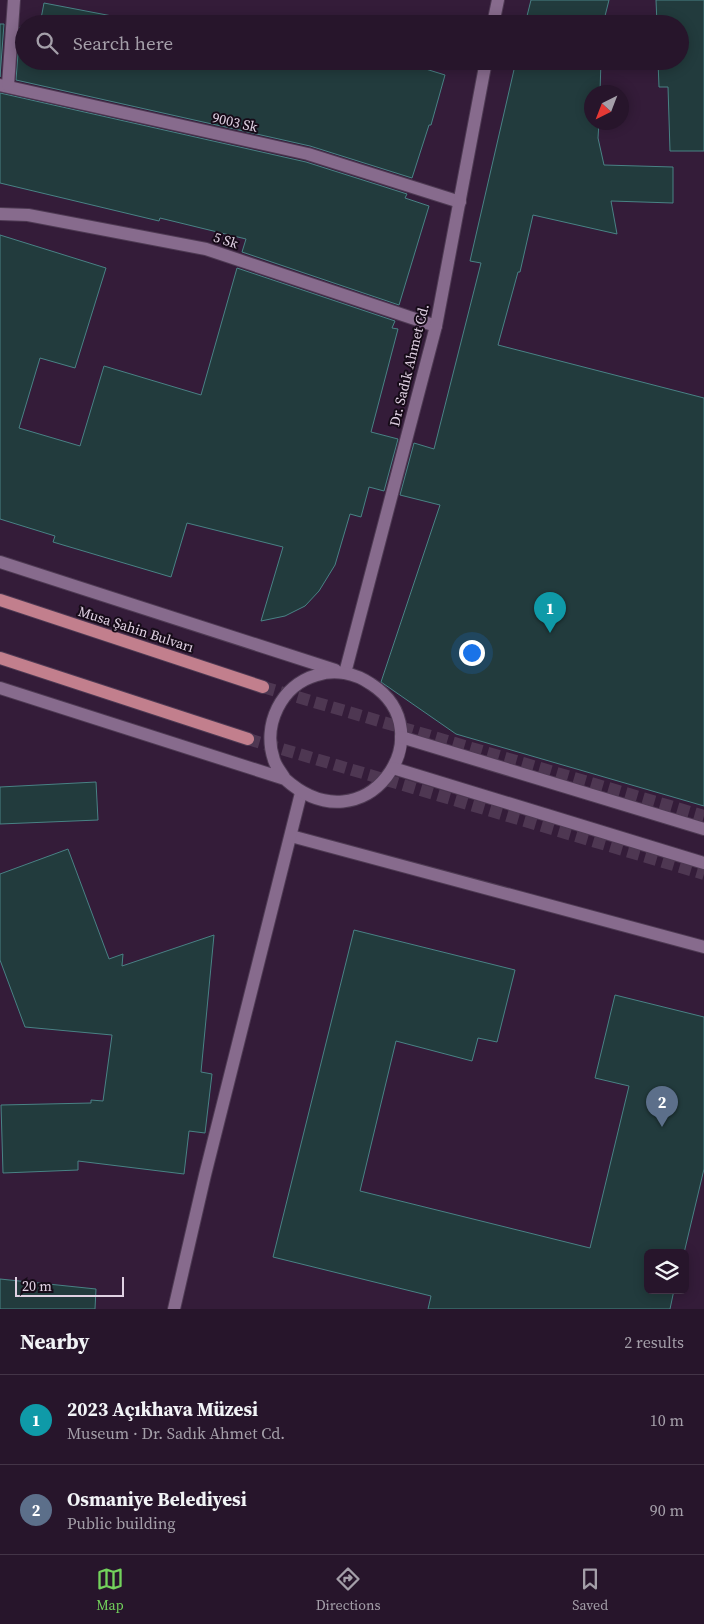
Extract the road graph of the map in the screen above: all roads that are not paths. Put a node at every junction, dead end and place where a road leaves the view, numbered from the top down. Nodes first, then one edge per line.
1 (14, 0) edge
2 (498, 0) edge
3 (495, 15) edge
4 (484, 70) edge
5 (4, 85) edge
6 (460, 202) junction
7 (0, 214) edge
8 (436, 326) junction
9 (0, 562) edge
10 (0, 600) edge
11 (0, 658) edge
12 (345, 673) junction
13 (263, 687) tunnel mouth
14 (0, 688) edge
15 (401, 736) junction
16 (248, 739) tunnel mouth
17 (393, 768) junction
18 (286, 779) junction
19 (301, 793) junction
20 (704, 830) edge
21 (291, 836) junction
22 (704, 863) edge
23 (704, 947) edge
24 (174, 1309) edge

1 - 5 street
2 - 3 street
4 - 6 street, Dr. Sadık Ahmet Cd.
5 - 6 street, 9003 Sk
6 - 8 street, Dr. Sadık Ahmet Cd.
7 - 8 street, 5 Sk
8 - 12 street, Dr. Sadık Ahmet Cd.
9 - 12 street
10 - 13 main road, Musa Şahin Bulvarı
11 - 16 main road
12 - 15 street
12 - 18 street
14 - 18 street
15 - 17 street
15 - 20 street
17 - 19 street
17 - 22 street
18 - 19 street
19 - 21 street
21 - 23 street
21 - 24 street

